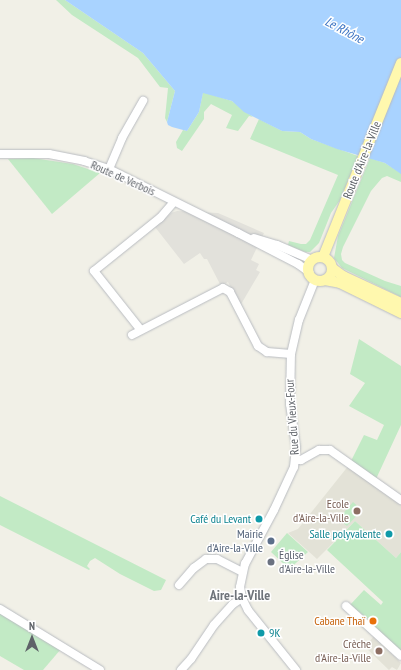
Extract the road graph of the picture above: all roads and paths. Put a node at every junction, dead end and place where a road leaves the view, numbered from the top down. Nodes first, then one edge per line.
1 (401, 63) edge
2 (143, 101) dead end
3 (0, 154) edge
4 (109, 169) junction
5 (174, 202) junction
6 (238, 233) junction
7 (323, 257) junction
8 (312, 260) junction
9 (332, 268) junction
10 (316, 277) junction
11 (401, 303) edge
12 (401, 313) edge
13 (140, 329) junction
14 (132, 335) dead end
15 (291, 354) junction
16 (295, 460) junction
17 (401, 500) edge
18 (242, 572) junction
19 (179, 585) dead end
20 (242, 598) junction
21 (346, 606) dead end
22 (0, 609) edge
23 (401, 656) edge
24 (100, 670) edge
25 (181, 670) edge
26 (296, 670) edge

1 - 7 main road, Route d'Aire-la-Ville
2 - 4 street
3 - 4 street, Route de Verbois
4 - 5 street, Route de Verbois
5 - 6 street, Route de Verbois
5 - 13 street
6 - 8 street, Route de Verbois
6 - 10 street, Route de Verbois
7 - 8 main road
7 - 9 main road
8 - 10 main road
9 - 10 main road
9 - 11 main road
10 - 12 main road
10 - 15 street, Rue du Vieux-Four
13 - 14 street
13 - 15 street
15 - 16 street, Rue du Vieux-Four
16 - 17 street
16 - 18 street, Rue du Vieux-Four
18 - 19 street
18 - 20 street, Rue du Vieux-Four
20 - 25 street
20 - 26 street, Rue du Vieux-Four
21 - 23 street
22 - 24 street

